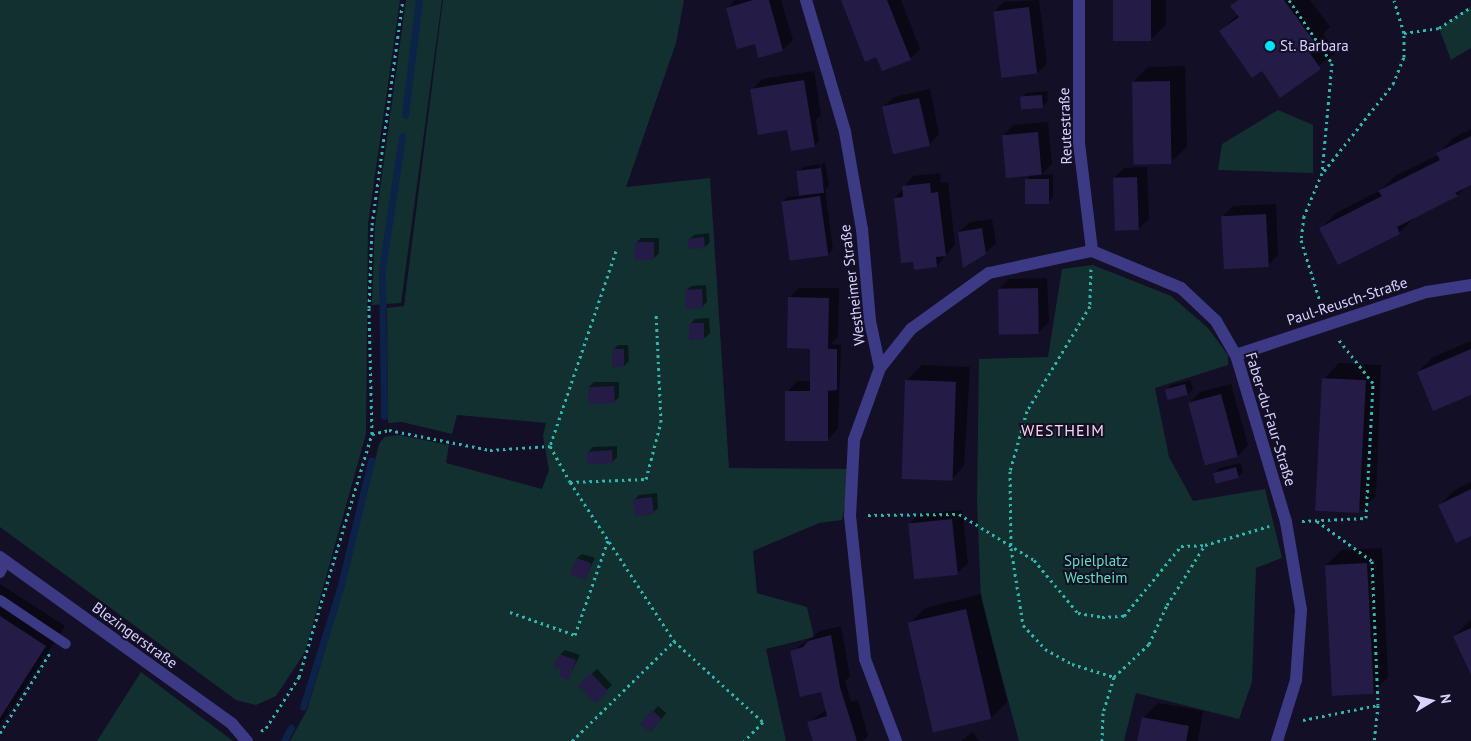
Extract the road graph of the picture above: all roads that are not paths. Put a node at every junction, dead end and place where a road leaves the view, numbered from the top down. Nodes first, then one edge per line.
1 (806, 0) edge
2 (1079, 0) edge
3 (1092, 251) junction
4 (1471, 284) edge
5 (1236, 355) junction
6 (880, 368) junction
7 (2, 564) edge
8 (0, 600) edge
9 (62, 641) road end
10 (247, 740) edge
11 (896, 741) edge
12 (1277, 741) edge

1 - 6 street, Westheimer Straße
2 - 3 street, Reutestraße
3 - 5 street, Faber-du-Faur-Straße
3 - 6 street
4 - 5 street, Paul-Reusch-Straße
5 - 12 street, Faber-du-Faur-Straße
6 - 11 street
7 - 10 street, Blezingerstraße
8 - 9 lane

